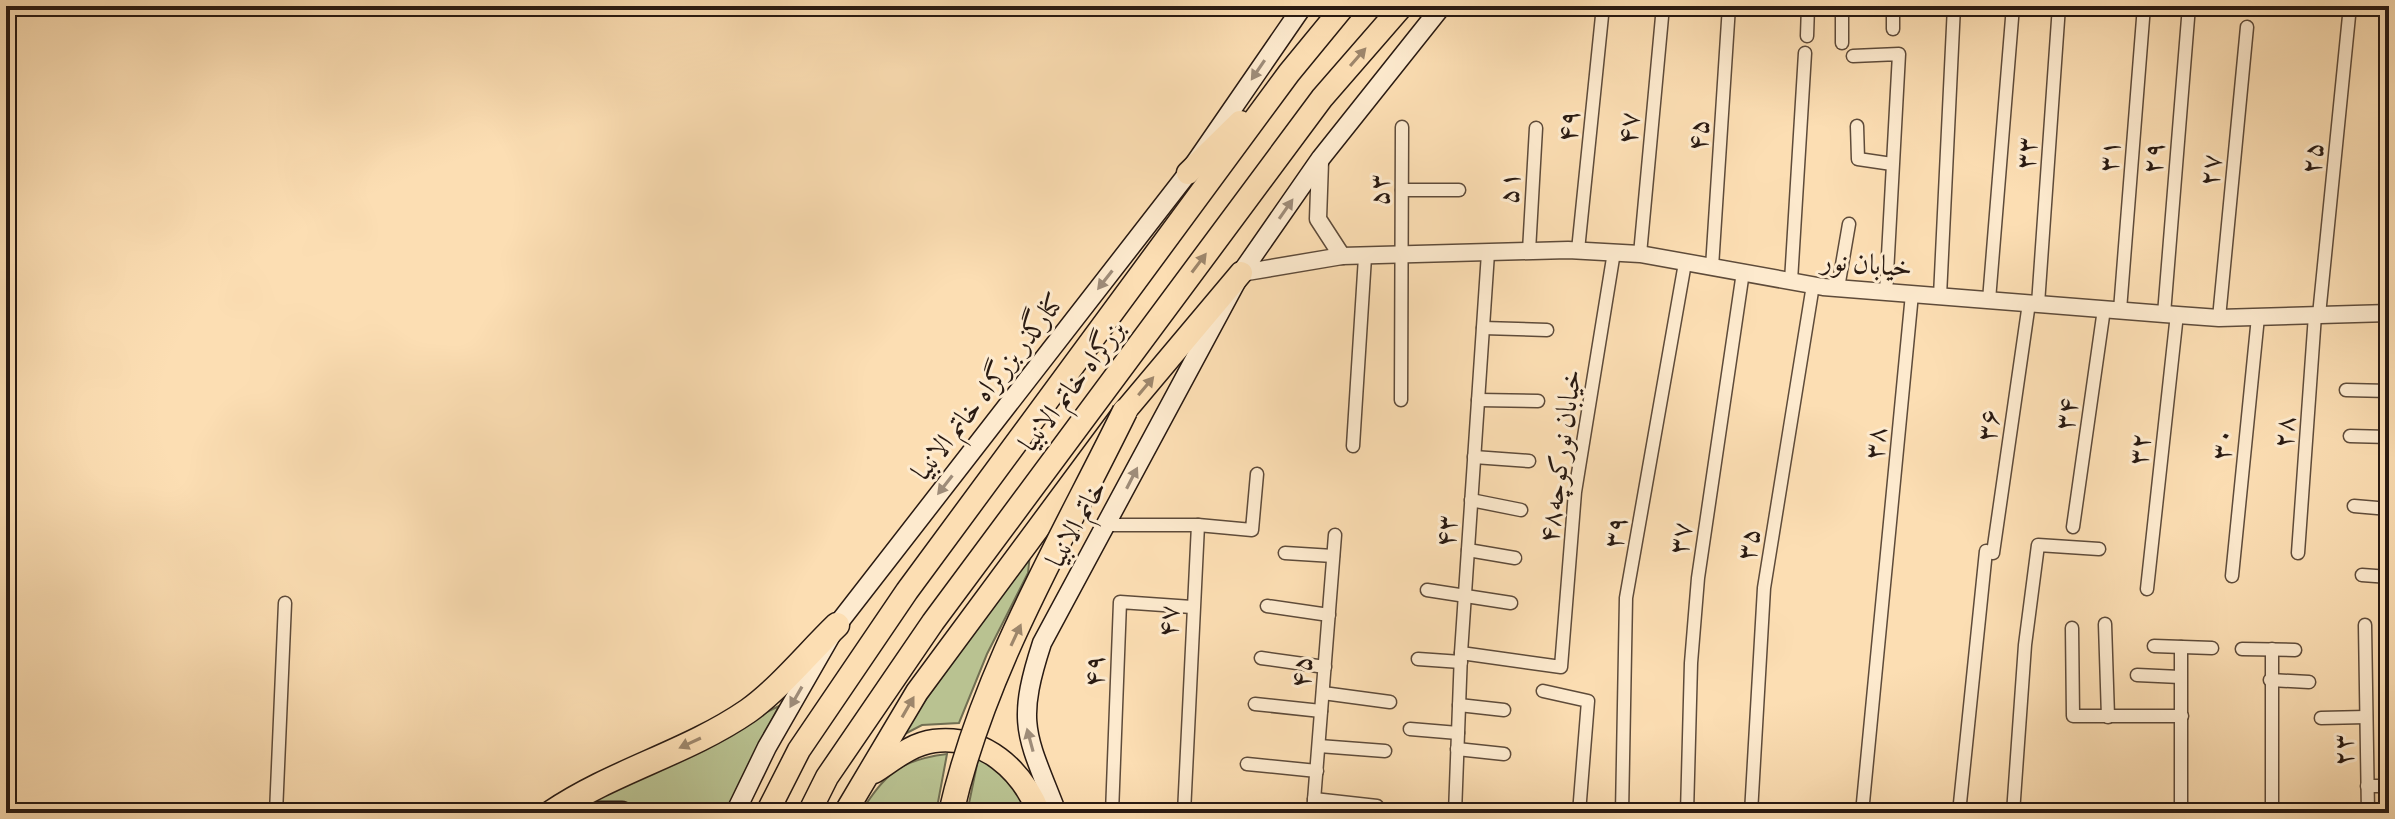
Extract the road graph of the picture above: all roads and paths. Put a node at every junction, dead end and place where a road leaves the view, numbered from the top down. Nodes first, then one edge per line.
1 (1303, 6) edge
2 (1344, 6) edge
3 (1402, 6) edge
4 (1442, 6) edge
5 (1603, 6) edge
6 (1663, 6) edge
7 (1729, 6) edge
8 (1808, 6) edge
9 (1842, 6) edge
10 (1893, 6) edge
11 (1954, 6) edge
12 (2013, 6) edge
13 (2059, 6) edge
14 (2144, 6) edge
15 (2189, 6) edge
16 (2350, 6) edge
17 (2247, 27) dead end
18 (1893, 29) dead end
19 (1807, 36) dead end
20 (1842, 43) dead end
21 (1805, 53) dead end
22 (1853, 56) dead end
23 (1289, 73) junction
24 (1857, 126) dead end
25 (1402, 127) dead end
26 (1536, 128) dead end
27 (1320, 162) junction
28 (1892, 164) junction
29 (1188, 173) junction
30 (1402, 190) junction
31 (1459, 190) dead end
32 (1849, 224) dead end
33 (1578, 250) junction
34 (1529, 251) junction
35 (1614, 252) junction
36 (1404, 253) junction
37 (1488, 253) junction
38 (1640, 254) junction
39 (1342, 256) junction
40 (1365, 257) junction
41 (1685, 263) junction
42 (1712, 267) junction
43 (1743, 272) junction
44 (1241, 273) junction
45 (1791, 281) junction
46 (1813, 285) junction
47 (1838, 288) junction
48 (1886, 292) junction
49 (1912, 294) junction
50 (1940, 296) junction
51 (1989, 300) junction
52 (2034, 303) junction
53 (2112, 309) junction
54 (2389, 313) edge
55 (2170, 314) junction
56 (2317, 315) junction
57 (2258, 317) junction
58 (2219, 318) junction
59 (1483, 328) junction
60 (1547, 330) dead end
61 (2346, 390) dead end
62 (2389, 391) edge
63 (1401, 400) dead end
64 (1478, 400) junction
65 (1538, 401) dead end
66 (1125, 411) junction
67 (2350, 436) dead end
68 (2389, 437) edge
69 (1353, 446) dead end
70 (1474, 457) junction
71 (1529, 461) dead end
72 (1257, 474) dead end
73 (1471, 500) junction
74 (2354, 506) dead end
75 (2389, 509) edge
76 (1521, 510) dead end
77 (1104, 525) junction
78 (1198, 525) junction
79 (2073, 527) dead end
80 (1335, 535) dead end
81 (2099, 549) dead end
82 (1468, 550) junction
83 (1285, 553) dead end
84 (2298, 553) dead end
85 (1333, 556) junction
86 (1515, 558) dead end
87 (2362, 575) dead end
88 (2232, 576) dead end
89 (2389, 577) edge
90 (2147, 589) dead end
91 (1427, 590) dead end
92 (1465, 596) junction
93 (285, 603) dead end
94 (1511, 603) dead end
95 (1267, 606) dead end
96 (1192, 607) junction
97 (1329, 615) junction
98 (2105, 624) dead end
99 (837, 625) junction
100 (2365, 625) dead end
101 (2072, 628) dead end
102 (2154, 646) dead end
103 (2181, 647) junction
104 (2212, 648) dead end
105 (2242, 649) dead end
106 (2272, 649) junction
107 (2295, 650) dead end
108 (1461, 657) junction
109 (1261, 658) dead end
110 (1418, 659) dead end
111 (1325, 667) junction
112 (2137, 675) dead end
113 (2180, 677) junction
114 (2270, 680) junction
115 (2309, 682) dead end
116 (1543, 691) dead end
117 (1323, 693) junction
118 (1390, 702) dead end
119 (1255, 704) dead end
120 (1459, 705) junction
121 (1504, 710) dead end
122 (1321, 711) junction
123 (2182, 716) junction
124 (2108, 717) junction
125 (2366, 717) junction
126 (2321, 718) dead end
127 (1410, 729) dead end
128 (1458, 733) junction
129 (1319, 746) junction
130 (1457, 749) junction
131 (1385, 751) dead end
132 (1504, 754) dead end
133 (1247, 764) dead end
134 (1317, 771) junction
135 (870, 775) junction
136 (2367, 786) junction
137 (2389, 786) edge
138 (1314, 799) junction
139 (1377, 806) dead end
140 (276, 813) edge
141 (551, 813) edge
142 (588, 813) edge
143 (622, 813) edge
144 (735, 813) edge
145 (767, 813) edge
146 (809, 813) edge
147 (845, 813) edge
148 (951, 813) edge
149 (1039, 813) edge
150 (1057, 813) edge
151 (1112, 813) edge
152 (1184, 813) edge
153 (1313, 813) edge
154 (1455, 813) edge
155 (1579, 813) edge
156 (1622, 813) edge
157 (1687, 813) edge
158 (1751, 813) edge
159 (1862, 813) edge
160 (1959, 813) edge
161 (2013, 813) edge
162 (2181, 813) edge
163 (2272, 813) edge
164 (2368, 813) edge

1 -> 29 main road, کنارگذر بزرگراه خاتم الانبیا
2 - 23 highway, بزرگراه خاتم الانبیا
146 -> 3 highway, بزرگراه خاتم الانبیا
4 - 27 main road
5 - 33 street, ۴۹
6 - 38 street, ۴۷
7 - 42 street, ۴۵
8 - 19 street
9 - 20 street
10 - 18 street
11 - 50 street
12 - 51 street
13 - 52 street, ۳۳
14 - 53 street, ۳۱
15 - 55 street, ۲۹
16 - 56 street, ۲۵
17 - 58 street, ۲۷
21 - 45 street
22 - 28 street
23 - 29 highway
23 - 145 highway, بزرگراه خاتم الانبیا
24 - 28 street
25 - 30 street, ۵۳
26 - 34 street, ۵۱
27 - 39 street
44 -> 27 main road
28 - 48 street
29 -> 99 main road, کنارگذر بزرگراه خاتم الانبیا
30 - 31 street
30 - 36 street, ۵۳
32 - 47 street
33 - 34 street, خیابان نور
33 - 35 street, خیابان نور
34 - 37 street, خیابان نور
35 - 38 street, خیابان نور
35 - 108 street, خیابان نورکوچه۴۸
36 - 37 street, خیابان نور
36 - 40 street, خیابان نور
36 - 63 street, ۵۳
37 - 59 street, ۴۳
38 - 41 street, خیابان نور
39 - 40 street, خیابان نور
39 - 44 street, خیابان نور
40 - 69 street
41 - 42 street, خیابان نور
41 - 156 street, ۳۹
42 - 43 street, خیابان نور
43 - 45 street, خیابان نور
43 - 157 street, ۳۷
66 -> 44 highway
77 -> 44 main road, خاتم الانبیا
45 - 46 street, خیابان نور
46 - 47 street, خیابان نور
46 - 158 street, ۳۵
47 - 48 street, خیابان نور
48 - 49 street, خیابان نور
49 - 50 street, خیابان نور
49 - 159 street, ۳۸
50 - 51 street, خیابان نور
51 - 52 street, خیابان نور
52 - 53 street, خیابان نور
52 - 160 street, ۳۶
53 - 55 street, خیابان نور
53 - 79 street, ۳۴
54 - 56 street, خیابان نور
55 - 58 street, خیابان نور
55 - 90 street, ۳۲
56 - 57 street, خیابان نور
56 - 84 street, ۲۸
57 - 58 street, خیابان نور
57 - 88 street, ۳۰
59 - 60 street
59 - 64 street, ۴۳
61 - 62 street
64 - 65 street
64 - 70 street, ۴۳
135 -> 66 highway
148 -> 66 highway, bridge
67 - 68 street
70 - 71 street
70 - 73 street, ۴۳
72 - 78 street
73 - 76 street
73 - 82 street, ۴۳
74 - 75 street
77 - 78 street
150 -> 77 main road, خاتم الانبیا
78 - 96 street, ۴۷
80 - 85 street, ۴۵
81 - 161 street
82 - 86 street
82 - 92 street, ۴۳
83 - 85 street
85 - 97 street, ۴۵
87 - 89 street
91 - 92 street
92 - 94 street
92 - 108 street, ۴۳
93 - 140 street
95 - 97 street
96 - 151 street, ۴۹
96 - 152 street, ۴۷
97 - 111 street, ۴۵
98 - 124 street
99 -> 141 highway
99 -> 144 main road, کنارگذر بزرگراه خاتم الانبیا
100 - 125 street, ۲۳
101 - 124 street
102 - 103 street
103 - 104 street
103 - 113 street
105 - 106 street
106 - 107 street
106 - 114 street
108 - 110 street
108 - 120 street, ۴۳
109 - 111 street
111 - 117 street, ۴۵
112 - 113 street
113 - 123 street
114 - 115 street
114 - 163 street
116 - 155 street
117 - 118 street
117 - 122 street, ۴۵
119 - 122 street
120 - 121 street
120 - 128 street, ۴۳
122 - 129 street, ۴۵
123 - 124 street
123 - 162 street
125 - 126 street
125 - 136 street, ۲۳
127 - 128 street
128 - 130 street, ۴۳
129 - 131 street
129 - 134 street, ۴۵
130 - 132 street
130 - 154 street, ۴۳
133 - 134 street
134 - 138 street, ۴۵
135 - 147 highway
135 - 149 highway
136 - 137 street
136 - 164 street, ۲۳
138 - 139 street
138 - 153 street, ۴۵
142 - 143 highway

